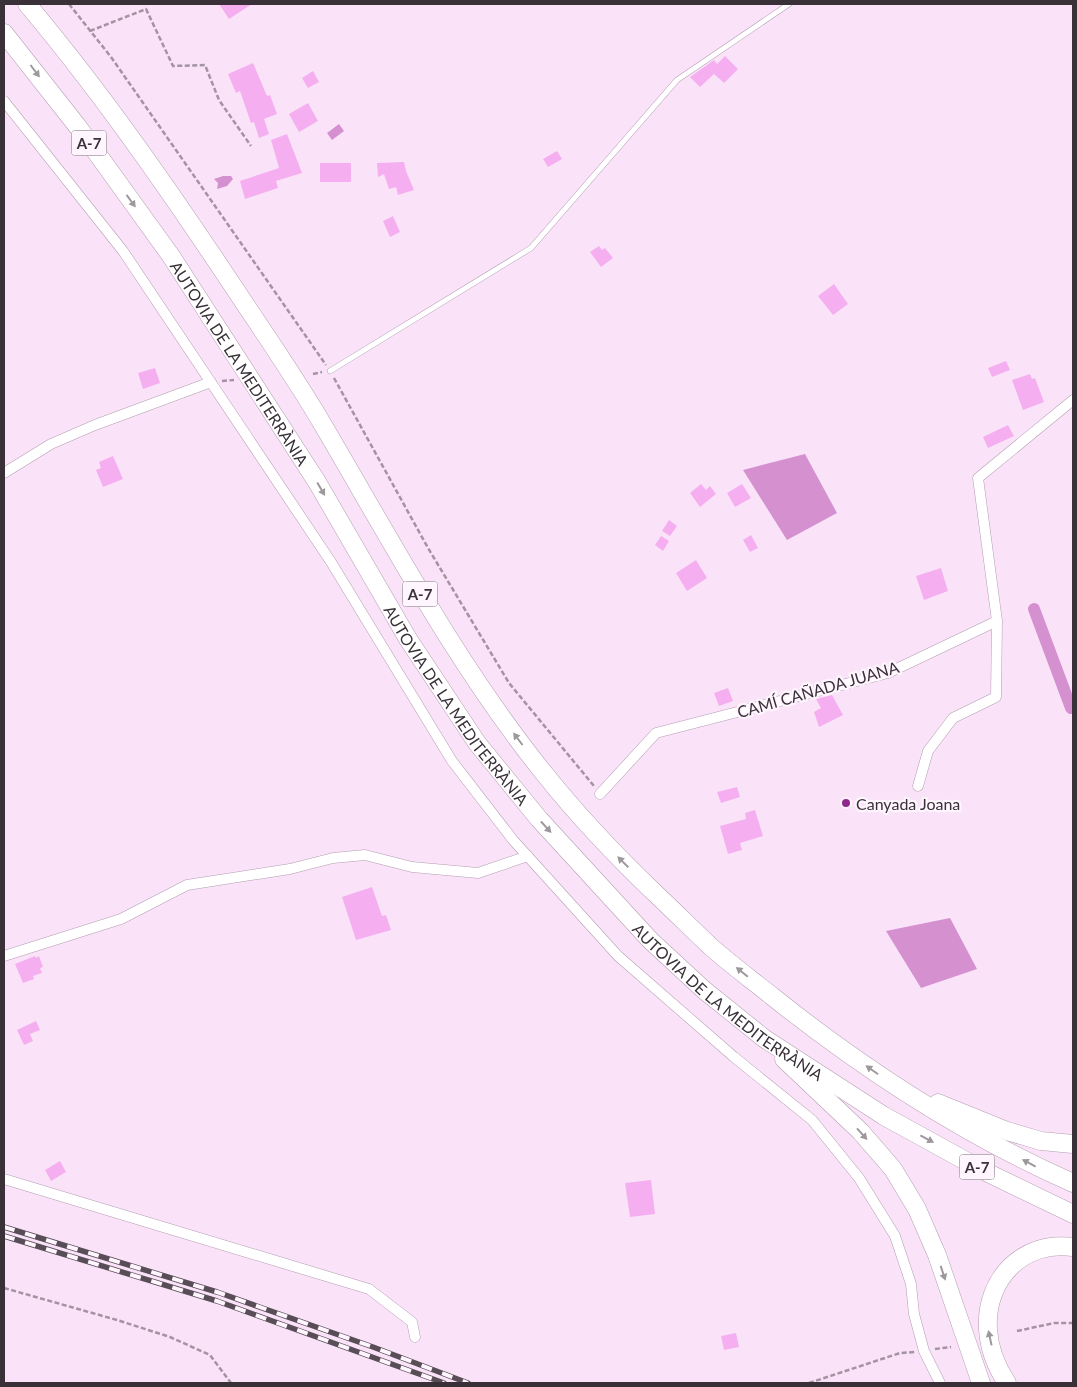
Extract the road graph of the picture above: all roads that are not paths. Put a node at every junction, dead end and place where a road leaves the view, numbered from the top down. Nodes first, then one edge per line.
1 (27, 4) edge
2 (789, 4) edge
3 (4, 33) edge
4 (4, 100) edge
5 (330, 371) road end
6 (211, 382) junction
7 (1073, 400) edge
8 (4, 473) edge
9 (997, 621) junction
10 (918, 786) dead end
11 (600, 794) road end
12 (528, 856) junction
13 (4, 956) edge
14 (765, 1039) junction
15 (912, 1098) junction
16 (1073, 1144) edge
17 (4, 1178) edge
18 (1073, 1184) edge
19 (1073, 1214) edge
20 (1073, 1247) edge
21 (415, 1337) dead end
22 (940, 1383) edge
23 (981, 1383) edge
24 (1007, 1383) edge

15 -> 1 highway, AUTOVIA DE LA MEDITERRÀNIA / A-7
2 - 5 lane
3 -> 14 highway, AUTOVIA DE LA MEDITERRÀNIA / A-7
4 - 6 street
6 - 8 street
6 - 12 street
7 - 9 street
9 - 10 street
9 - 11 street, CAMÍ CAÑADA JUANA
12 - 13 street
12 - 22 street
14 -> 19 highway, AUTOVIA DE LA MEDITERRÀNIA / A-7
14 -> 23 highway
15 - 16 highway
18 -> 15 highway, AUTOVIA DE LA MEDITERRÀNIA / A-7
17 - 21 street
24 -> 20 highway

